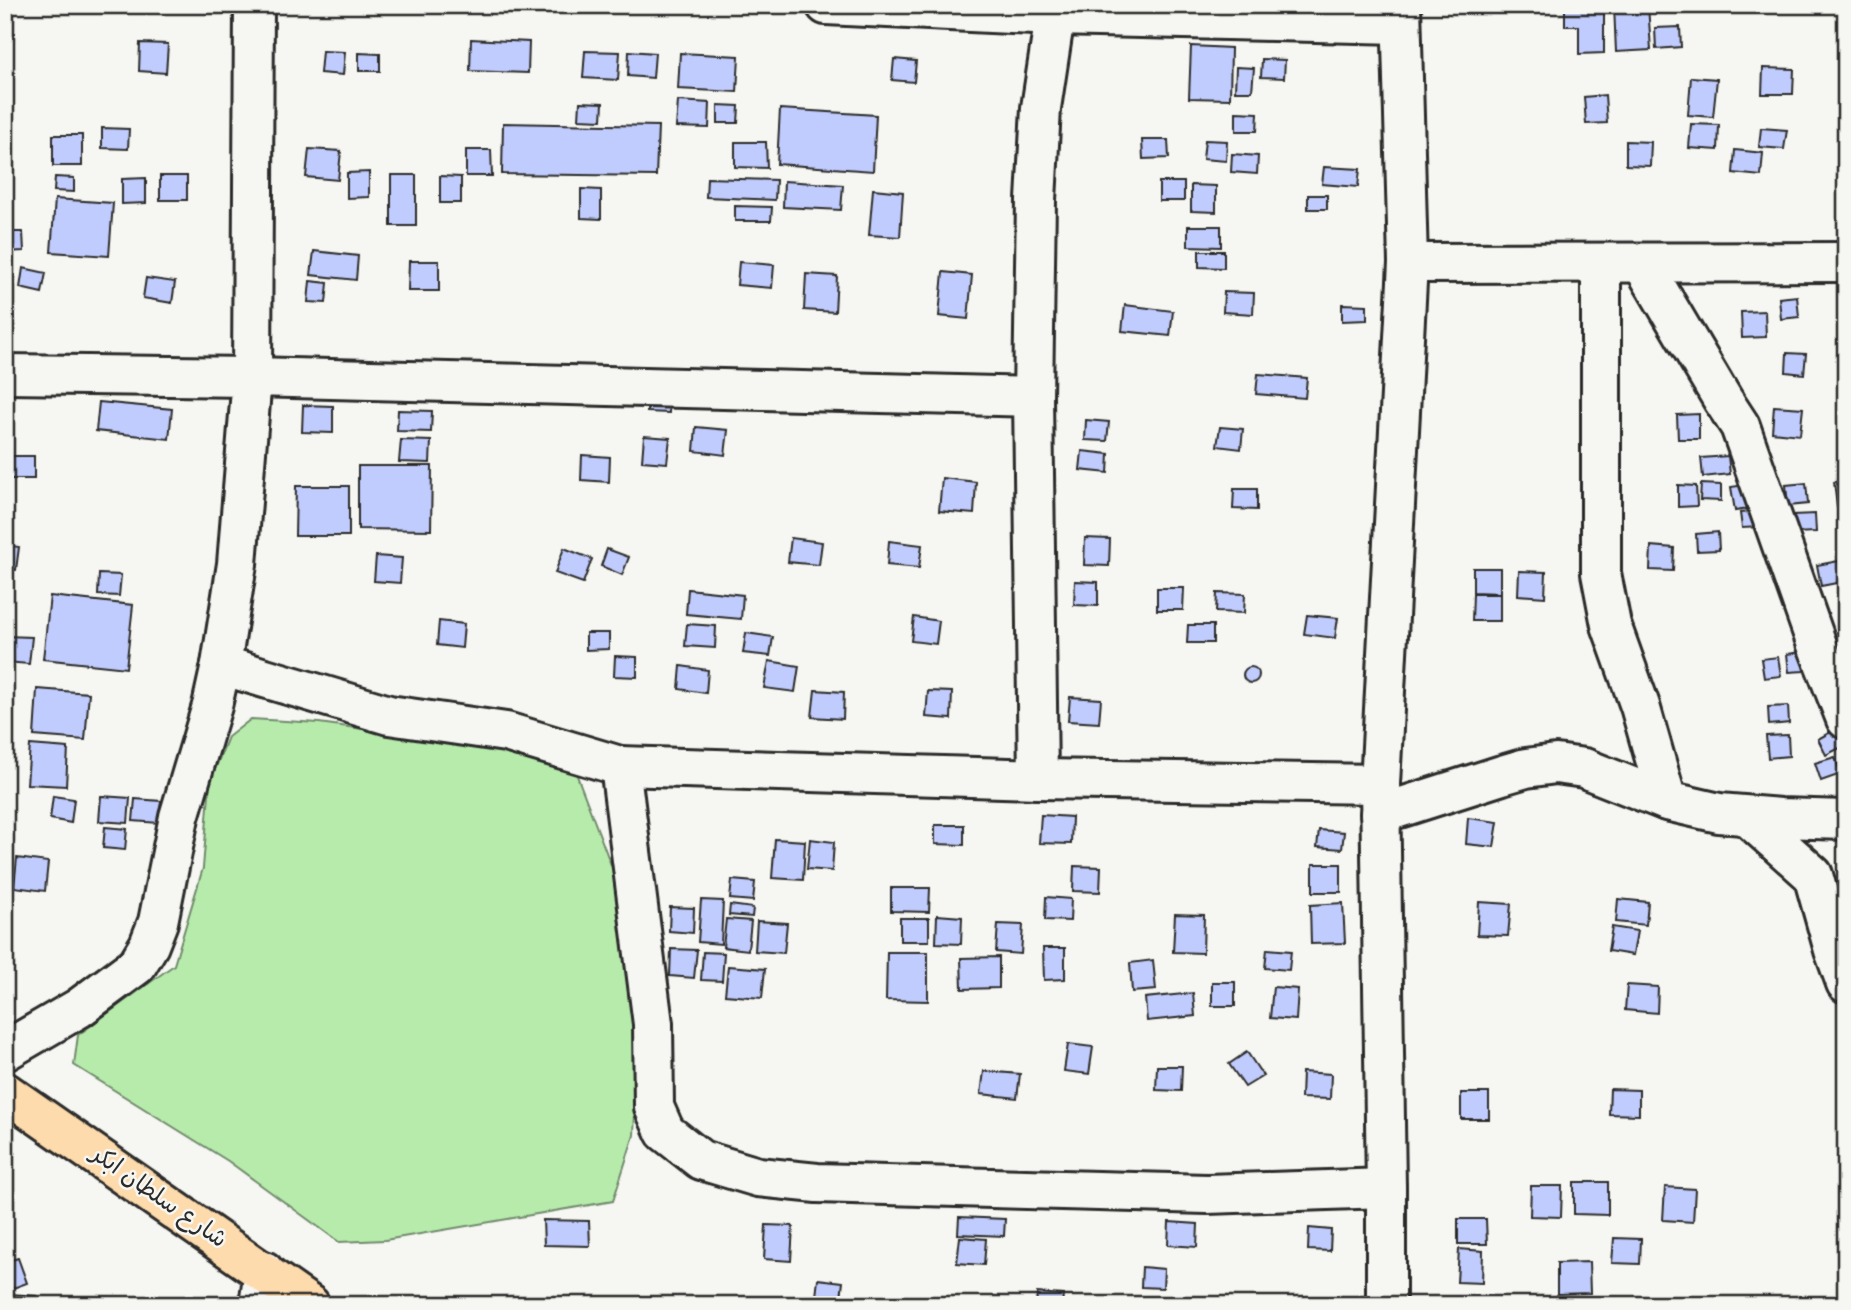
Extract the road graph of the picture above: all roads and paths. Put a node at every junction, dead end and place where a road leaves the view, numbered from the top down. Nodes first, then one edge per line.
1 (254, 5) edge
2 (826, 5) edge
3 (1057, 11) edge
4 (1401, 15) edge
5 (1846, 262) edge
6 (1408, 263) junction
7 (1601, 263) junction
8 (1642, 263) junction
9 (5, 373) edge
10 (252, 377) junction
11 (1033, 397) junction
12 (221, 665) junction
13 (1846, 719) edge
14 (621, 766) junction
15 (1038, 779) junction
16 (1380, 799) junction
17 (1667, 801) junction
18 (1747, 816) junction
19 (1846, 820) edge
20 (1846, 983) edge
21 (5, 1051) edge
22 (5, 1092) edge
23 (1386, 1188) junction
24 (262, 1288) edge
25 (310, 1305) edge
26 (1386, 1305) edge

1 - 10 street
2 - 3 street
3 - 4 street
3 - 11 street
4 - 6 street
5 - 8 street
6 - 7 street
6 - 16 street
7 - 8 street
7 - 17 street
8 - 13 street
9 - 10 street
10 - 11 street
10 - 12 street
11 - 15 street
12 - 14 street
12 - 21 street
14 - 15 street
14 - 23 street
15 - 16 street
16 - 17 street
16 - 23 street
17 - 18 street
18 - 19 street
18 - 20 street
22 - 24 highway, شارع سلطان ابكر
23 - 26 street
24 - 25 highway, شارع سلطان ابكر

